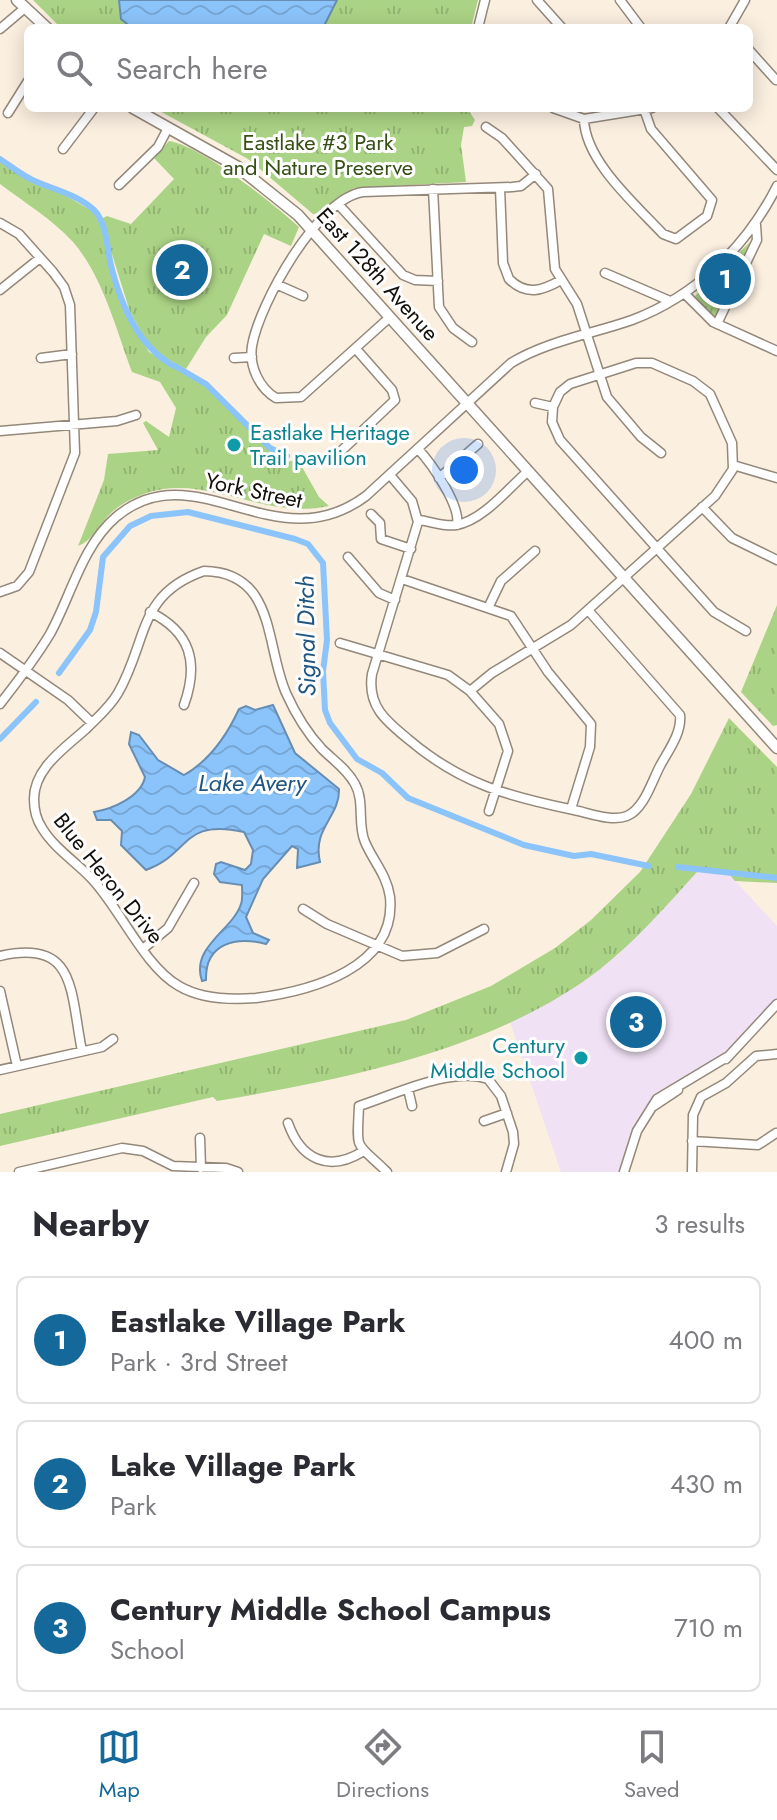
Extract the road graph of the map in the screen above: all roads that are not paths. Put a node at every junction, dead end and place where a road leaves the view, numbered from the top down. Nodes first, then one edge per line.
1 (485, 0) edge
2 (537, 0) edge
3 (620, 0) edge
4 (745, 0) edge
5 (22, 2) edge
6 (43, 24) edge
7 (479, 24) edge
8 (558, 24) edge
9 (638, 24) edge
10 (731, 24) edge
11 (0, 29) edge
12 (753, 54) edge
13 (776, 80) edge
14 (24, 87) edge
15 (91, 112) edge
16 (140, 112) edge
17 (564, 112) edge
18 (629, 112) edge
19 (648, 112) edge
20 (722, 112) edge
21 (8, 113) dead end
22 (584, 119) junction
23 (486, 127) dead end
24 (168, 128) junction
25 (63, 149) dead end
26 (777, 170) edge
27 (536, 174) junction
28 (119, 185) dead end
29 (777, 186) edge
30 (500, 188) junction
31 (433, 189) junction
32 (339, 205) junction
33 (0, 223) edge
34 (756, 225) junction
35 (312, 229) junction
36 (40, 258) junction
37 (605, 273) dead end
38 (561, 280) junction
39 (438, 281) junction
40 (278, 285) junction
41 (0, 290) edge
42 (684, 293) junction
43 (303, 296) dead end
44 (670, 301) junction
45 (390, 317) junction
46 (717, 324) junction
47 (588, 334) junction
48 (472, 342) dead end
49 (356, 349) junction
50 (777, 351) edge
51 (72, 354) junction
52 (252, 357) junction
53 (41, 358) dead end
54 (234, 358) dead end
55 (599, 375) junction
56 (466, 403) junction
57 (535, 403) dead end
58 (553, 407) junction
59 (730, 407) dead end
60 (720, 412) junction
61 (136, 415) dead end
62 (76, 423) junction
63 (0, 431) edge
64 (478, 444) dead end
65 (418, 449) junction
66 (661, 453) dead end
67 (338, 454) dead end
68 (733, 465) junction
69 (527, 472) junction
70 (390, 475) junction
71 (439, 478) junction
72 (777, 478) edge
73 (702, 507) junction
74 (371, 514) dead end
75 (418, 520) junction
76 (457, 525) junction
77 (411, 549) junction
78 (657, 549) junction
79 (535, 551) dead end
80 (348, 557) dead end
81 (777, 560) edge
82 (402, 579) junction
83 (623, 579) junction
84 (0, 592) edge
85 (395, 600) junction
86 (489, 606) junction
87 (588, 610) junction
88 (150, 612) junction
89 (746, 631) dead end
90 (340, 643) dead end
91 (534, 648) junction
92 (379, 652) junction
93 (0, 653) edge
94 (25, 671) junction
95 (470, 691) junction
96 (0, 704) edge
97 (184, 705) dead end
98 (92, 723) junction
99 (777, 748) edge
100 (495, 791) junction
101 (571, 809) junction
102 (489, 811) dead end
103 (194, 883) dead end
104 (303, 909) dead end
105 (484, 929) dead end
106 (378, 945) junction
107 (144, 948) junction
108 (0, 956) edge
109 (0, 991) edge
110 (777, 1004) edge
111 (113, 1039) dead end
112 (82, 1051) junction
113 (777, 1054) edge
114 (727, 1057) junction
115 (17, 1066) junction
116 (0, 1070) edge
117 (740, 1071) junction
118 (408, 1089) junction
119 (412, 1106) dead end
120 (507, 1113) junction
121 (484, 1121) dead end
122 (288, 1123) dead end
123 (776, 1133) edge
124 (200, 1138) dead end
125 (692, 1141) junction
126 (362, 1152) junction
127 (52, 1168) edge
128 (201, 1168) junction
129 (19, 1172) edge
130 (238, 1172) edge
131 (387, 1172) edge
132 (506, 1172) edge
133 (624, 1172) edge
134 (692, 1172) edge

1 - 7 street
2 - 8 street
3 - 9 street
4 - 10 street
5 - 6 main road
5 - 11 street
12 - 13 street
14 - 21 street
15 - 25 street
16 - 24 main road, East 128th Avenue
17 - 22 street
18 - 22 street
19 - 22 street
20 - 26 street
23 - 27 street
24 - 28 street
24 - 35 main road, East 128th Avenue
27 - 30 street
27 - 38 street
29 - 34 street, York Street
30 - 31 street
30 - 38 street
31 - 32 street
31 - 39 street
32 - 35 street
32 - 39 street
33 - 36 street
34 - 42 street, York Street
34 - 46 street
35 - 40 street
35 - 45 main road, East 128th Avenue
36 - 41 street
36 - 51 street
37 - 44 street
38 - 47 street
39 - 48 street
40 - 43 street
40 - 52 street
42 - 44 street, York Street
42 - 46 street
44 - 47 street, York Street
45 - 49 street
45 - 56 main road, East 128th Avenue
46 - 50 street
47 - 55 street
47 - 56 street, York Street
49 - 52 street
49 - 67 street
51 - 53 street
51 - 62 street
52 - 54 street
55 - 58 street
55 - 60 street
55 - 66 street
56 - 65 street, York Street
56 - 69 main road, East 128th Avenue
57 - 58 street
58 - 78 street
59 - 60 street
60 - 68 street
61 - 62 street
62 - 63 street
62 - 84 street
64 - 71 street
65 - 70 street, York Street
65 - 71 street
68 - 72 street
68 - 73 street
69 - 76 street
69 - 83 main road, East 128th Avenue
70 - 75 street
70 - 94 street, York Street
71 - 76 street
73 - 78 street
73 - 81 street
74 - 77 street
75 - 76 street
75 - 77 street
77 - 82 street
78 - 83 street
78 - 89 street
79 - 86 street
80 - 85 street
82 - 85 street
82 - 86 street
83 - 87 street
83 - 99 main road, East 128th Avenue
85 - 92 street
86 - 91 street
87 - 91 street
87 - 101 street
88 - 97 street
88 - 98 street, Blue Heron Drive
88 - 106 street, Blue Heron Drive
90 - 92 street
91 - 95 street
91 - 101 street
92 - 95 street
92 - 100 street
93 - 94 street
94 - 96 street, York Street
94 - 98 street
95 - 100 street
98 - 107 street, Blue Heron Drive
100 - 101 street
100 - 102 street
103 - 107 street
104 - 106 street
105 - 106 street
106 - 107 street, Blue Heron Drive
108 - 112 street
109 - 115 street
110 - 114 street
111 - 112 street
112 - 115 street
113 - 117 street
114 - 117 street
114 - 133 street
115 - 116 street
117 - 125 street
118 - 119 street
118 - 120 street
118 - 126 street
120 - 121 street
120 - 132 street
122 - 126 street
123 - 125 street
124 - 128 street
125 - 134 street
126 - 131 street
127 - 128 street
127 - 129 street
128 - 130 street

